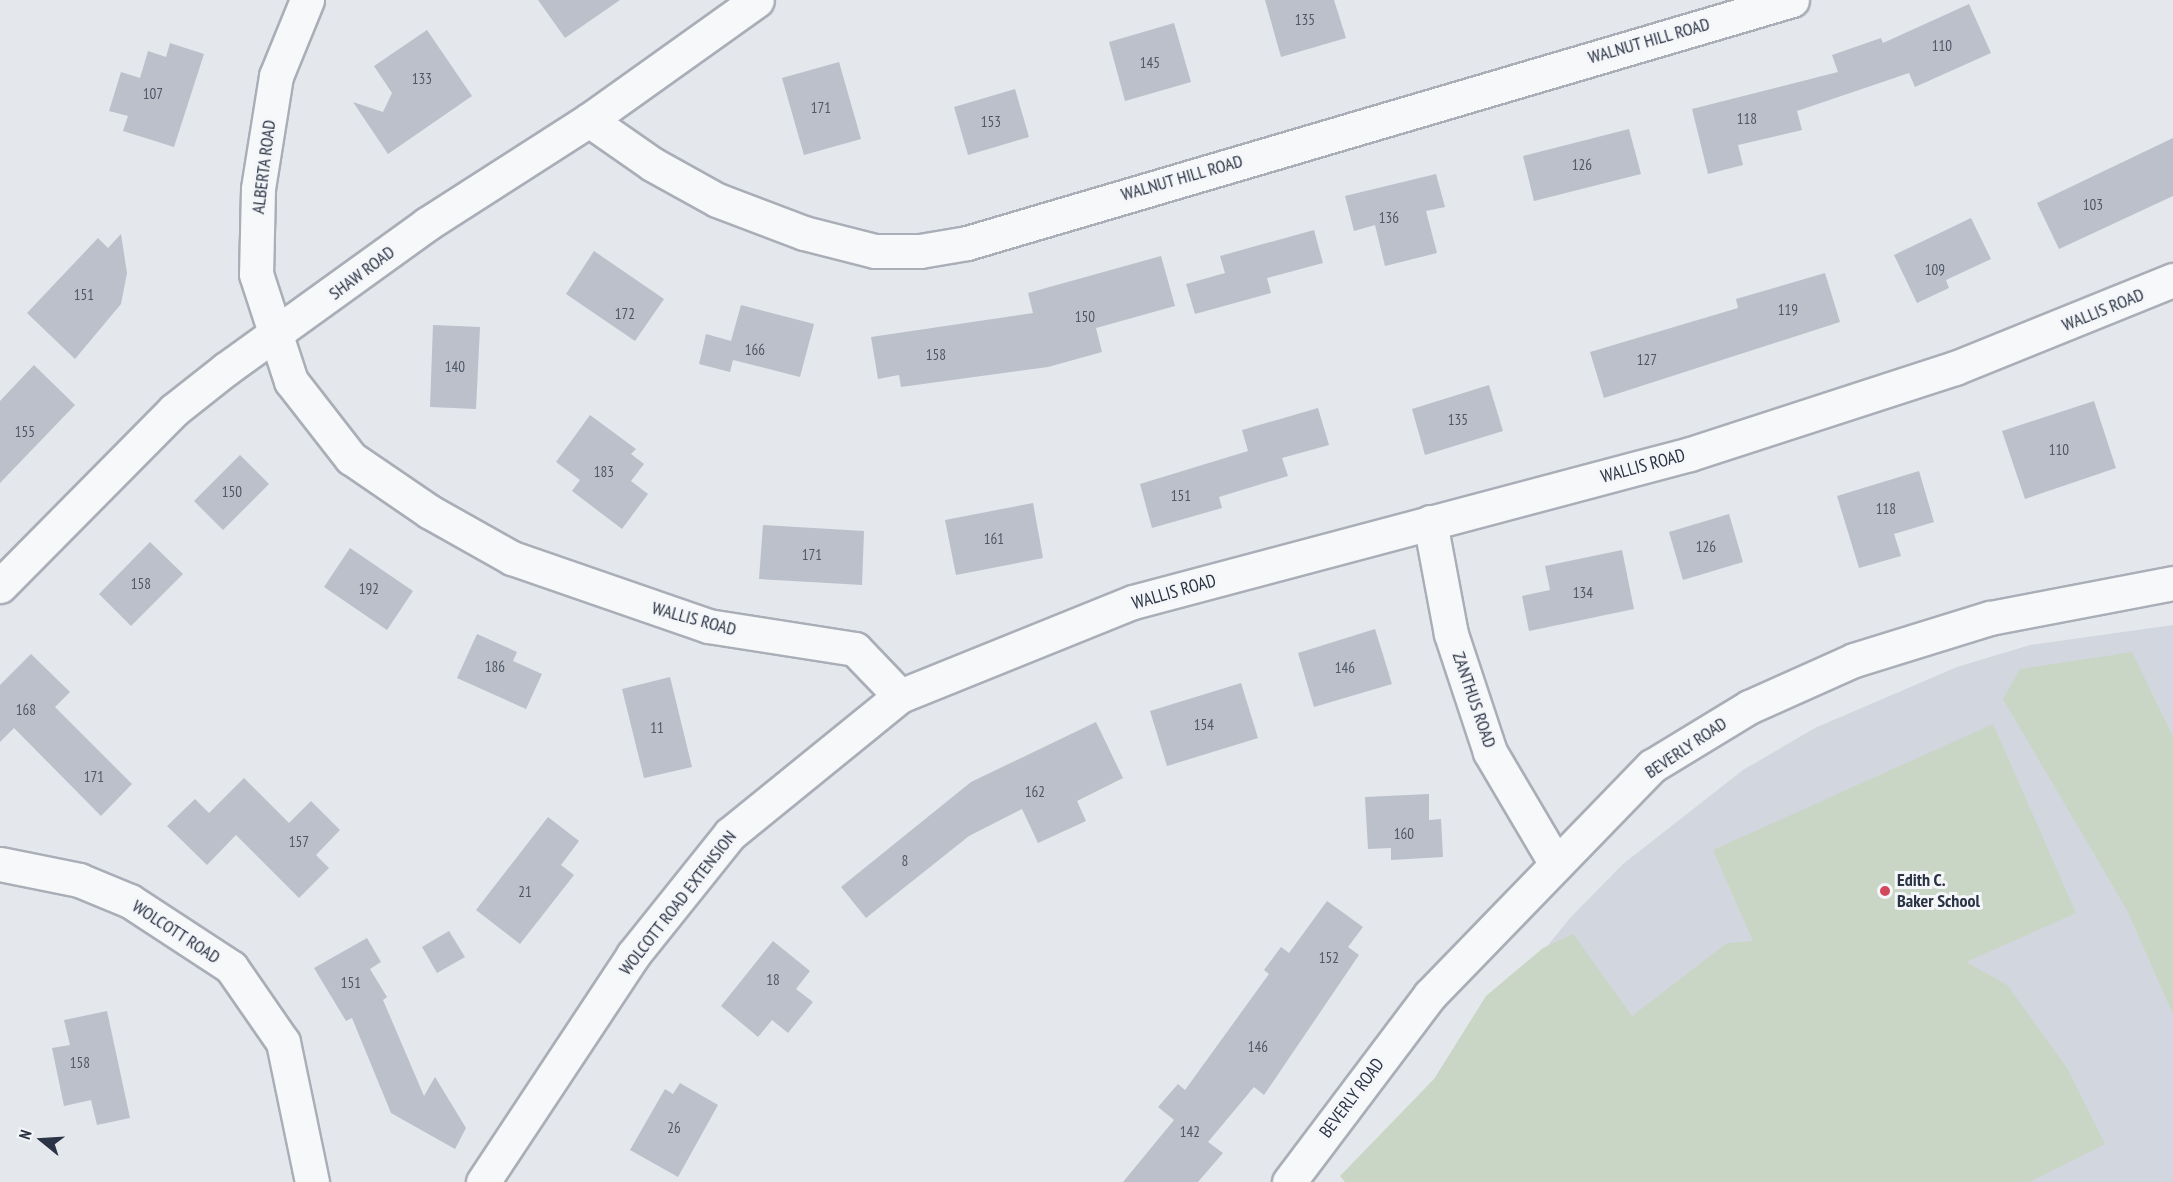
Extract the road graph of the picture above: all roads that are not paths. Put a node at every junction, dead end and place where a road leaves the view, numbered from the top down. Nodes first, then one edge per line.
1 (307, 0) edge
2 (757, 0) edge
3 (1792, 0) edge
4 (590, 120) junction
5 (2173, 280) edge
6 (274, 338) junction
7 (1430, 522) junction
8 (2173, 583) edge
9 (0, 586) edge
10 (900, 696) junction
11 (0, 864) edge
12 (1556, 864) junction
13 (312, 1182) edge
14 (483, 1182) edge
15 (1289, 1182) edge

1 - 6 street, ALBERTA ROAD
2 - 4 street, SHAW ROAD
3 - 4 street, WALNUT HILL ROAD
4 - 6 street, SHAW ROAD
5 - 7 street, WALLIS ROAD
6 - 9 street, SHAW ROAD
6 - 10 street, WALLIS ROAD
7 - 10 street, WALLIS ROAD
7 - 12 street, ZANTHUS ROAD
8 - 12 street, BEVERLY ROAD
10 - 14 street, WOLCOTT ROAD EXTENSION
11 - 13 street, WOLCOTT ROAD
12 - 15 street, BEVERLY ROAD

